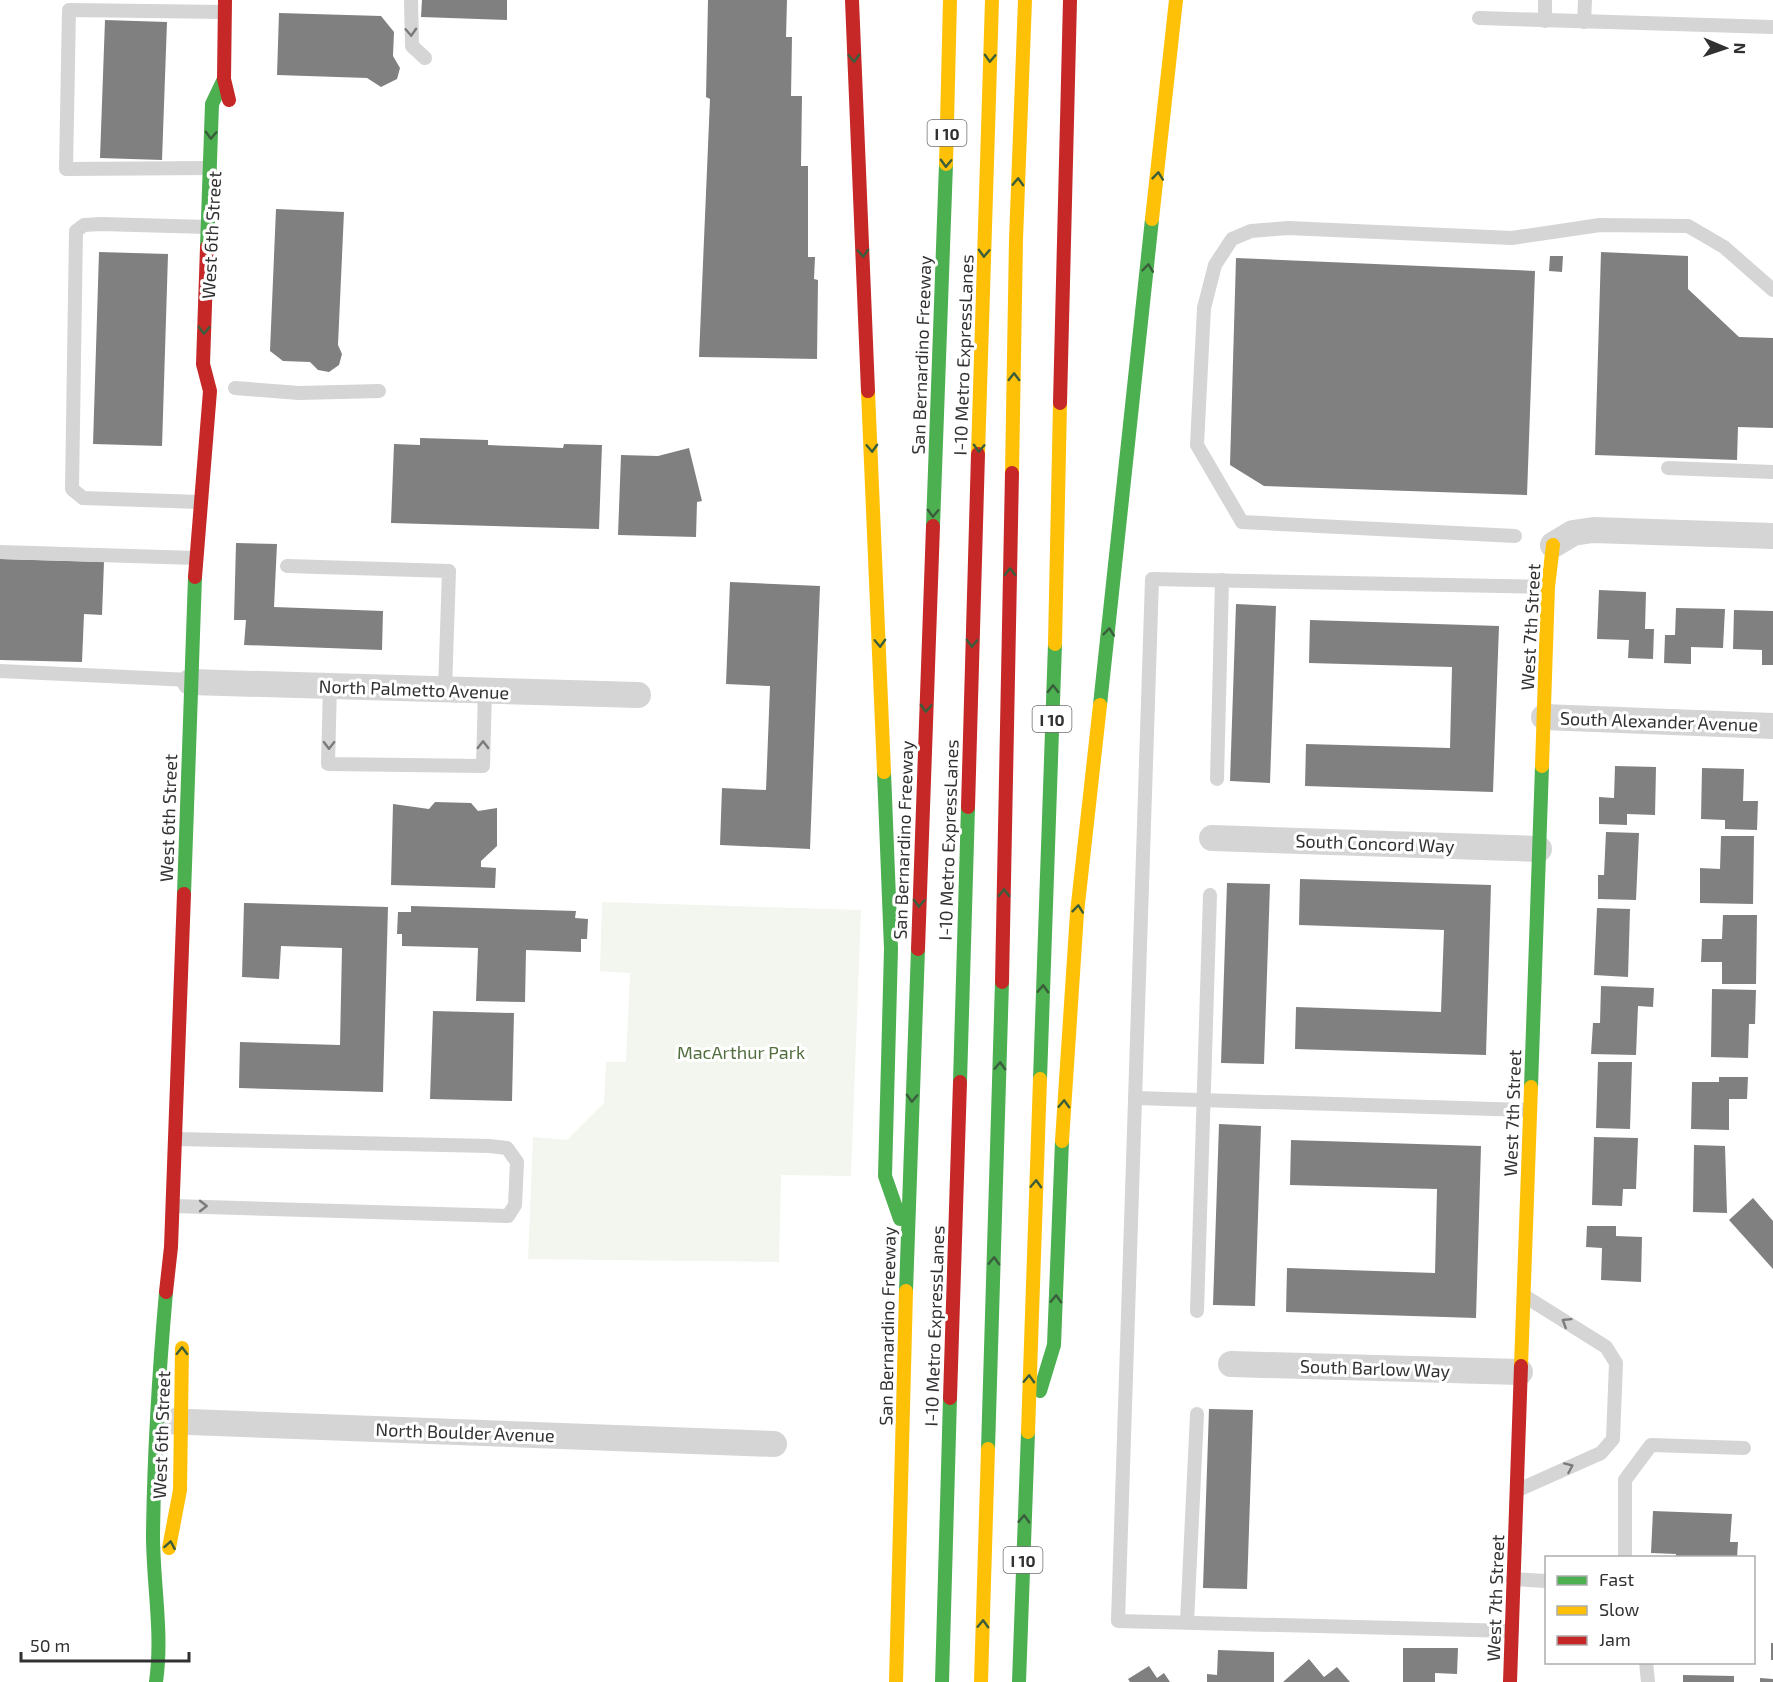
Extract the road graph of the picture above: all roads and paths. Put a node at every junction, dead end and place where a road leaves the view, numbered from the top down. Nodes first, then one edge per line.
1 (411, 0) edge
2 (852, 0) edge
3 (950, 0) edge
4 (992, 0) edge
5 (1025, 0) edge
6 (1070, 0) edge
7 (1176, 0) edge
8 (1545, 0) edge
9 (1585, 0) edge
10 (225, 6) edge
11 (1479, 18) dead end
12 (1545, 21) junction
13 (1584, 22) junction
14 (1773, 27) edge
15 (425, 58) dead end
16 (224, 79) junction
17 (234, 118) dead end
18 (210, 168) junction
19 (208, 226) junction
20 (943, 266) junction
21 (1773, 290) edge
22 (219, 373) dead end
23 (235, 388) dead end
24 (210, 391) junction
25 (379, 391) dead end
26 (950, 457) dead end
27 (1668, 468) dead end
28 (1773, 472) edge
29 (200, 502) junction
30 (1515, 536) dead end
31 (1773, 536) edge
32 (1553, 545) joint
33 (0, 552) edge
34 (196, 558) junction
35 (287, 566) dead end
36 (1222, 580) junction
37 (1548, 586) junction
38 (0, 671) edge
39 (957, 672) dead end
40 (190, 681) junction
41 (330, 686) junction
42 (445, 690) junction
43 (485, 691) junction
44 (638, 695) dead end
45 (1053, 712) junction
46 (1544, 717) junction
47 (1773, 726) edge
48 (1217, 779) dead end
49 (1036, 806) dead end
50 (1212, 838) dead end
51 (1539, 849) junction
52 (965, 888) junction
53 (1210, 896) dead end
54 (1019, 899) dead end
55 (1002, 993) junction
56 (1135, 1098) junction
57 (1203, 1100) junction
58 (1530, 1110) junction
59 (175, 1139) junction
60 (173, 1206) junction
61 (907, 1239) junction
62 (171, 1247) junction
63 (1523, 1295) junction
64 (179, 1310) dead end
65 (1197, 1311) dead end
66 (181, 1332) dead end
67 (1231, 1364) dead end
68 (1520, 1372) junction
69 (1197, 1414) dead end
70 (169, 1421) junction
71 (1026, 1437) junction
72 (774, 1444) dead end
73 (1744, 1448) dead end
74 (1516, 1491) junction
75 (1625, 1556) edge
76 (1513, 1579) junction
77 (1545, 1581) edge
78 (1187, 1622) junction
79 (158, 1624) junction
80 (1512, 1631) junction
81 (1646, 1664) edge
82 (158, 1678) edge
83 (896, 1682) edge
84 (942, 1682) edge
85 (981, 1682) edge
86 (1019, 1682) edge
87 (1510, 1682) edge
88 (1648, 1682) edge

1 -> 15 lane
2 -> 61 main road
3 -> 20 main road, San Bernardino Freeway / I 10
4 -> 52 main road, I-10 Metro ExpressLanes
55 -> 5 main road
45 -> 6 main road, I 10
71 -> 7 main road
8 - 12 lane
9 - 13 lane
10 - 16 main road, West 6th Street
10 - 18 lane
11 - 12 lane
12 - 13 lane
13 - 14 lane
16 - 17 main road, West 6th Street
16 -> 18 main road, West 6th Street
18 - 19 main road, West 6th Street
19 -> 24 main road, West 6th Street
19 - 29 lane
20 - 26 main road
20 -> 61 main road, San Bernardino Freeway / I 10
21 - 30 lane
22 - 24 main road, West 6th Street
23 - 25 lane
24 - 29 main road, West 6th Street
27 - 28 lane
29 - 34 main road, West 6th Street
31 - 32 street
32 - 37 main road, West 7th Street
33 - 34 lane
34 - 40 main road, West 6th Street
35 - 42 lane
36 - 37 lane
36 - 48 lane
36 - 56 lane
37 - 46 main road, West 7th Street
38 - 40 lane
39 - 52 main road
40 - 41 street, North Palmetto Avenue
40 - 59 main road, West 6th Street
41 - 42 street, North Palmetto Avenue
41 -> 43 lane
42 - 43 street, North Palmetto Avenue
43 - 44 street, North Palmetto Avenue
45 - 49 main road
71 -> 45 main road, I 10
46 - 47 street, South Alexander Avenue
46 - 51 main road, West 7th Street
50 - 51 street, South Concord Way
51 - 58 main road, West 7th Street
52 - 84 main road, I-10 Metro ExpressLanes
53 - 57 lane
54 - 55 main road
85 -> 55 main road
56 - 57 lane
56 - 78 lane
57 - 58 lane
57 - 65 lane
58 - 63 main road, West 7th Street
59 - 60 main road, West 6th Street
60 -> 59 lane
60 - 62 main road, West 6th Street
61 - 83 main road, San Bernardino Freeway / I 10
62 - 64 main road, West 6th Street
62 - 70 main road, West 6th Street
63 - 68 main road, West 7th Street
74 -> 63 lane
70 -> 66 main road, West 6th Street
67 - 68 street, South Barlow Way
68 - 74 main road, West 7th Street
69 - 78 lane
70 - 72 street, North Boulder Avenue
70 - 79 main road, West 6th Street
79 -> 70 main road, West 6th Street
86 -> 71 main road, I 10
73 - 75 lane
74 - 76 main road, West 7th Street
76 - 77 lane
76 - 80 main road, West 7th Street
78 - 80 lane
79 - 82 main road, West 6th Street
80 - 87 main road, West 7th Street
81 - 88 lane

